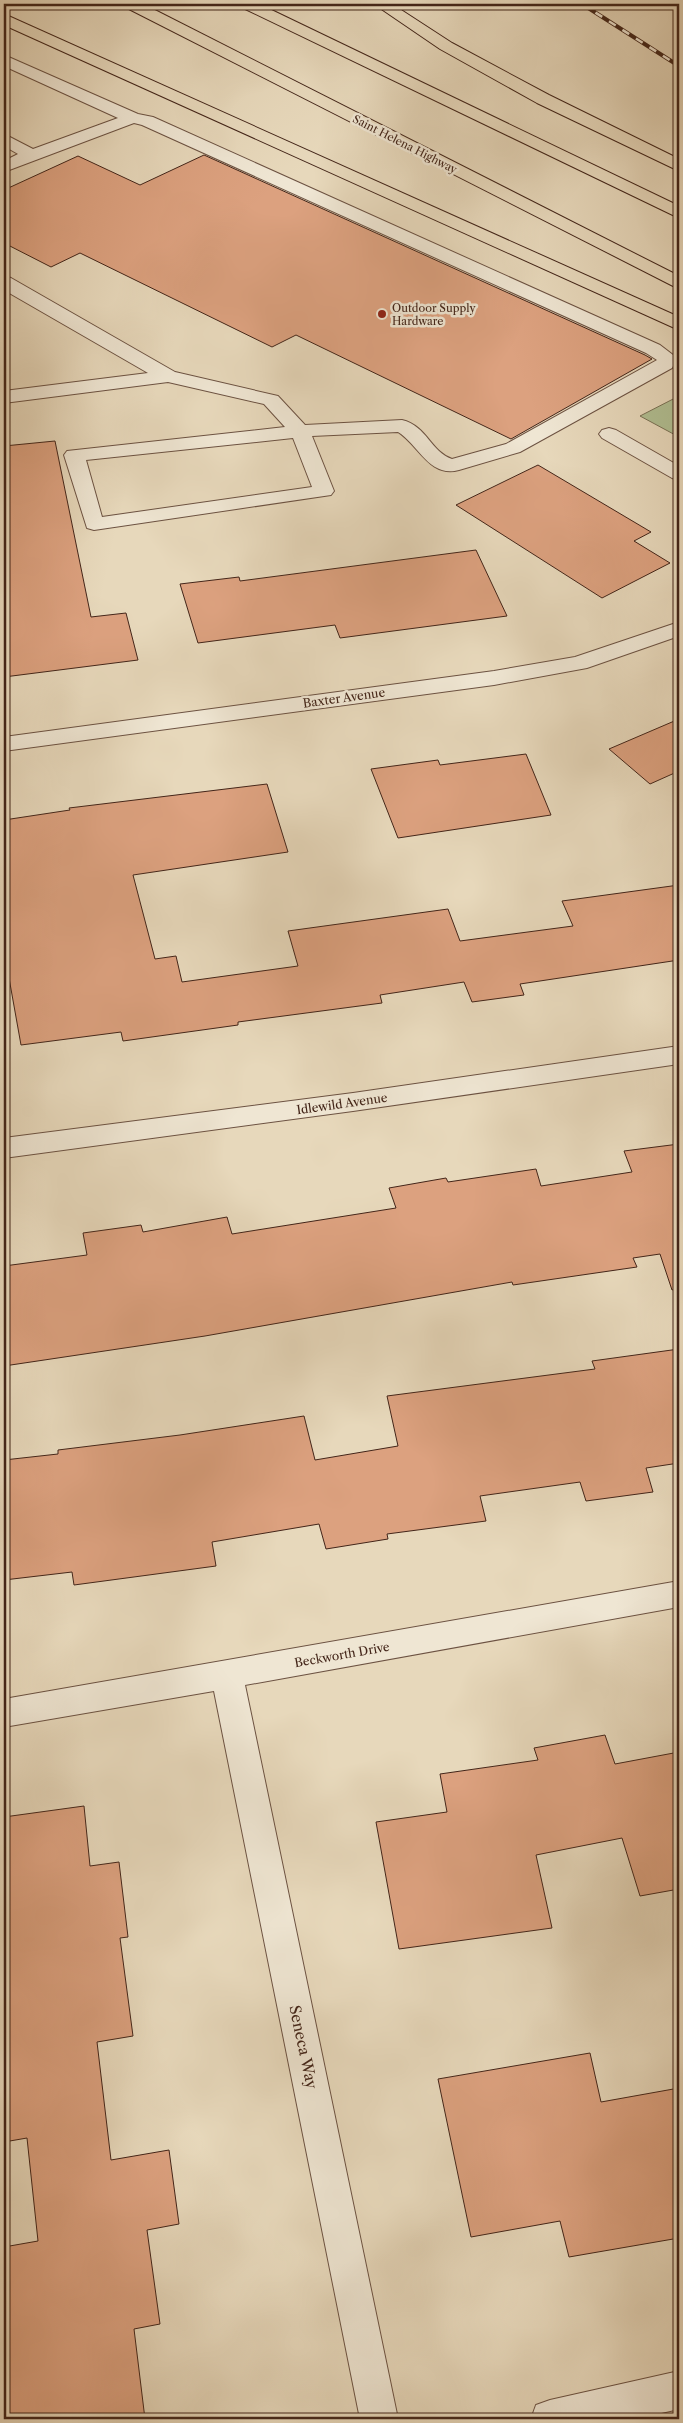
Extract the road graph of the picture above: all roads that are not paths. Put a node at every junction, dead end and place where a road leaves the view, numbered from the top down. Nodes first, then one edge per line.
1 (131, 4) edge
2 (247, 4) edge
3 (382, 4) edge
4 (4, 19) edge
5 (4, 60) edge
6 (133, 118) junction
7 (4, 139) edge
8 (32, 155) junction
9 (679, 166) edge
10 (4, 167) edge
11 (679, 213) edge
12 (4, 282) edge
13 (679, 283) edge
14 (679, 324) edge
15 (168, 376) junction
16 (4, 397) edge
17 (300, 431) junction
18 (609, 434) dead end
19 (679, 474) edge
20 (679, 629) edge
21 (4, 744) edge
22 (679, 1055) edge
23 (4, 1148) edge
24 (679, 1594) edge
25 (227, 1676) junction
26 (4, 1713) edge
27 (679, 2390) edge
28 (379, 2419) edge
29 (550, 2419) edge

1 - 13 highway, Saint Helena Highway
2 - 11 highway
3 - 9 highway
4 - 14 highway
5 - 6 street
6 - 8 street
6 - 17 street
7 - 8 street
8 - 10 street
12 - 15 street
15 - 16 street
15 - 17 street
17 - 17 street
18 - 19 street
20 - 21 street, Baxter Avenue
22 - 23 street, Idlewild Avenue
24 - 25 street, Beckworth Drive
25 - 26 street, Beckworth Drive
25 - 28 street, Seneca Way
27 - 29 street

